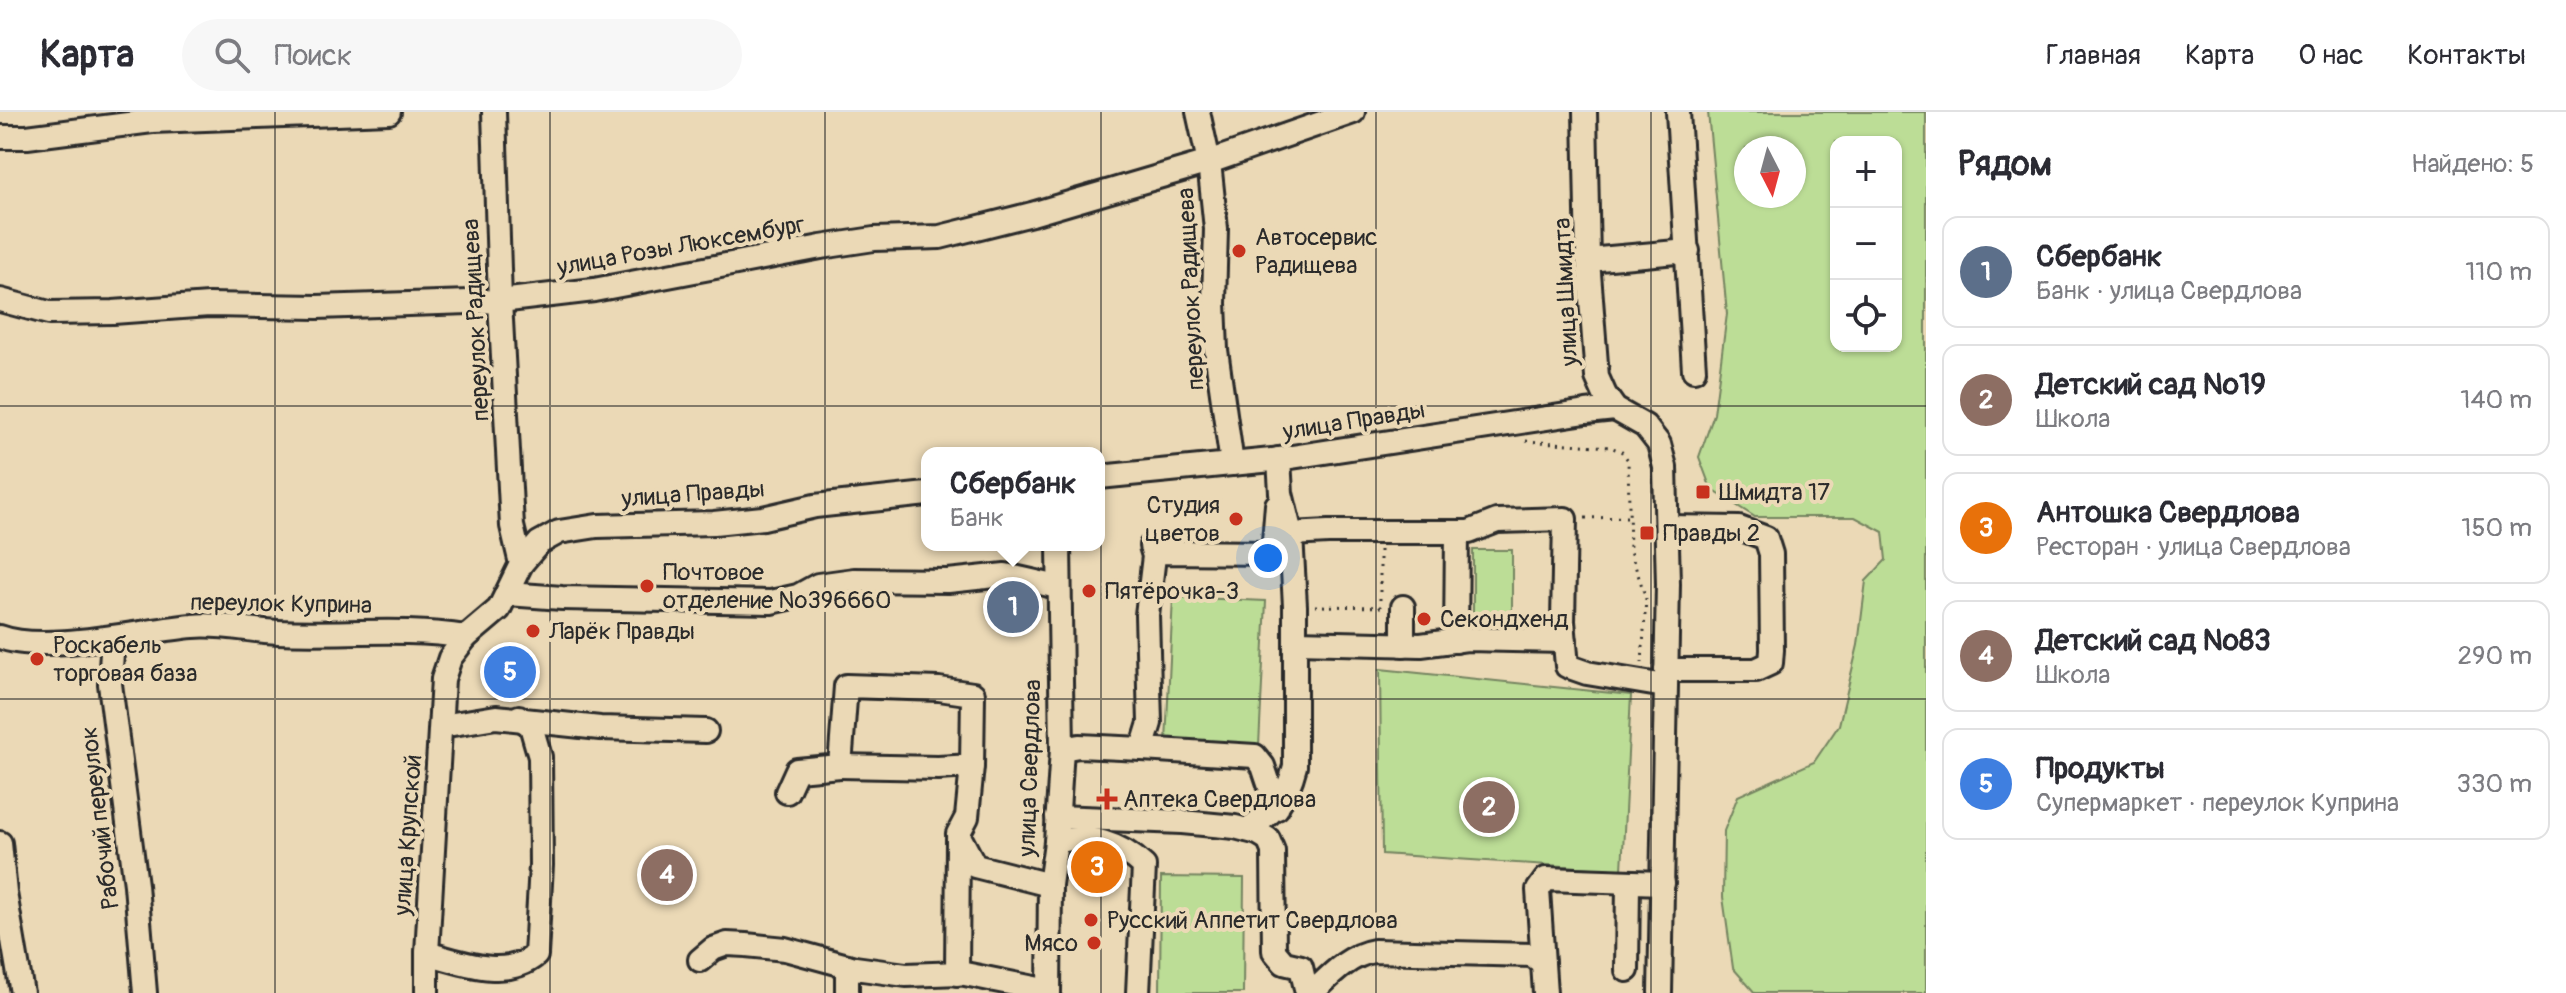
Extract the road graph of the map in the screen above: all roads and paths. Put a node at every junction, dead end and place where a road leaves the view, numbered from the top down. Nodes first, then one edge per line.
1 (389, 112) edge
2 (494, 112) edge
3 (1198, 112) edge
4 (1353, 112) edge
5 (1585, 112) edge
6 (1678, 112) edge
7 (0, 137) edge
8 (1209, 162) junction
9 (1688, 251) junction
10 (1588, 260) junction
11 (0, 300) edge
12 (500, 301) junction
13 (1694, 370) dead end
14 (1597, 377) junction
15 (1615, 409) junction
16 (1586, 412) junction
17 (1522, 441) dead end
18 (1276, 460) junction
19 (1232, 464) junction
20 (1105, 476) edge
21 (921, 495) edge
22 (1629, 517) junction
23 (1565, 519) junction
24 (1667, 527) junction
25 (1379, 532) junction
26 (1457, 532) junction
27 (1291, 534) junction
28 (1059, 551) edge
29 (521, 564) junction
30 (1058, 587) junction
31 (508, 594) junction
32 (1295, 606) junction
33 (1391, 607) junction
34 (0, 637) edge
35 (113, 637) junction
36 (466, 637) junction
37 (1456, 641) junction
38 (1565, 641) junction
39 (1296, 642) junction
40 (1403, 645) junction
41 (1665, 678) junction
42 (1641, 682) junction
43 (519, 717) junction
44 (441, 726) junction
45 (706, 731) dead end
46 (1062, 749) junction
47 (1142, 749) junction
48 (840, 766) junction
49 (972, 766) junction
50 (787, 792) dead end
51 (1277, 808) junction
52 (1057, 817) junction
53 (1248, 830) junction
54 (958, 834) junction
55 (1056, 842) junction
56 (0, 843) edge
57 (1628, 882) junction
58 (1663, 883) junction
59 (1050, 885) junction
60 (427, 953) junction
61 (700, 960) dead end
62 (1543, 963) junction
63 (847, 966) junction
64 (1627, 970) dead end
65 (959, 980) edge
66 (423, 987) edge
67 (1049, 992) edge
68 (22, 993) edge
69 (145, 993) edge
70 (847, 993) edge
71 (1138, 993) edge
72 (1309, 993) edge
73 (1545, 993) edge
74 (1660, 993) edge

1 - 7 street
2 - 12 street, переулок Радищева
3 - 8 street, переулок Радищева
4 - 8 street, улица Розы Люксембург
5 - 10 street, улица Шмидта
6 - 9 street
8 - 12 street, улица Розы Люксембург
8 - 19 street, переулок Радищева
9 - 10 street
9 - 13 street
10 - 14 street, улица Шмидта
11 - 12 street, улица Розы Люксембург
12 - 29 street, переулок Радищева
14 - 15 street, улица Шмидта
14 - 16 street
15 - 16 street, улица Правды
15 - 24 street, улица Шмидта
16 - 18 street, улица Правды
17 - 22 path
18 - 19 street, улица Правды
18 - 27 street
18 - 47 street
19 - 20 street, улица Правды
21 - 29 street, улица Правды
22 - 23 path
22 - 42 path
23 - 26 street
23 - 38 street
24 - 41 street, улица Шмидта
24 - 41 street
25 - 26 street
25 - 27 street
25 - 33 path
26 - 37 street
27 - 32 street
28 - 30 street, улица Свердлова
29 - 31 street
30 - 31 street
30 - 46 street, улица Свердлова
31 - 36 street
32 - 33 path
32 - 39 street
33 - 40 street
34 - 35 street, переулок Куприна
35 - 36 street, переулок Куприна
35 - 69 street, Рабочий переулок
36 - 44 street, улица Крупской
37 - 38 street
37 - 40 street
38 - 42 street
39 - 40 street
39 - 51 street
41 - 42 street
41 - 58 street
43 - 44 street
43 - 45 street
43 - 60 street
44 - 60 street, улица Крупской
46 - 47 street
46 - 52 street, улица Свердлова
47 - 51 street
48 - 49 street
48 - 49 street
48 - 50 street
49 - 54 street
51 - 53 street
52 - 53 street
52 - 55 street, улица Свердлова
53 - 72 street
54 - 59 street
54 - 65 street
55 - 59 street, улица Свердлова
55 - 71 street
56 - 68 street
57 - 58 street
57 - 62 street
57 - 64 street
58 - 74 street
59 - 67 street, улица Свердлова
60 - 66 street, улица Крупской
61 - 63 street
62 - 72 street
62 - 73 street
63 - 65 street
63 - 70 street
65 - 67 street

